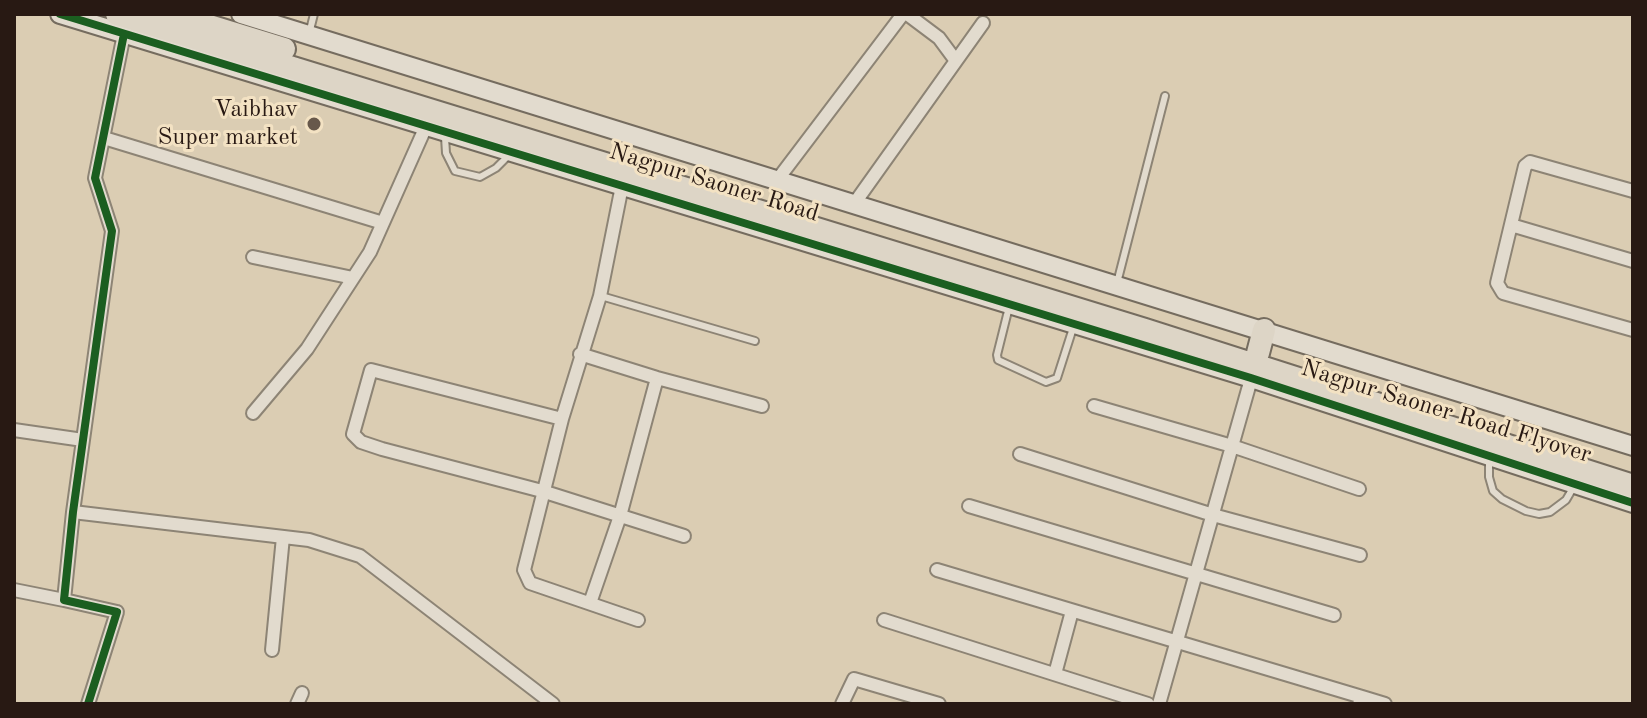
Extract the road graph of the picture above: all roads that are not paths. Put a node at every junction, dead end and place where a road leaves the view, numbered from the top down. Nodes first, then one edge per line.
1 (60, 14) edge
2 (170, 14) edge
3 (241, 14) edge
4 (314, 14) edge
5 (905, 14) edge
6 (220, 21) edge
7 (983, 23) dead end
8 (121, 24) edge
9 (309, 35) junction
10 (956, 61) junction
11 (1165, 96) dead end
12 (435, 127) junction
13 (104, 138) junction
14 (513, 152) junction
15 (778, 179) junction
16 (622, 186) junction
17 (1633, 191) edge
18 (854, 204) junction
19 (383, 223) junction
20 (1511, 225) junction
21 (253, 257) dead end
22 (1633, 261) edge
23 (353, 278) junction
24 (1116, 285) junction
25 (600, 296) junction
26 (1010, 305) junction
27 (1074, 324) junction
28 (1264, 330) junction
29 (1633, 330) edge
30 (755, 341) dead end
31 (580, 354) junction
32 (1255, 366) junction
33 (1281, 367) junction
34 (657, 378) junction
35 (762, 406) dead end
36 (1094, 406) dead end
37 (253, 413) dead end
38 (562, 419) junction
39 (14, 430) edge
40 (83, 440) junction
41 (1232, 446) junction
42 (1633, 446) edge
43 (1020, 454) dead end
44 (1489, 457) junction
45 (1633, 471) edge
46 (1574, 484) junction
47 (1633, 486) edge
48 (1359, 489) dead end
49 (542, 491) junction
50 (1633, 503) edge
51 (969, 506) dead end
52 (73, 512) junction
53 (1213, 515) junction
54 (620, 516) junction
55 (684, 536) dead end
56 (283, 537) junction
57 (1360, 555) dead end
58 (937, 570) dead end
59 (1197, 572) junction
60 (14, 590) edge
61 (64, 600) junction
62 (590, 603) junction
63 (1072, 611) junction
64 (1334, 615) dead end
65 (638, 620) dead end
66 (884, 620) dead end
67 (1177, 643) junction
68 (272, 650) dead end
69 (1055, 674) junction
70 (1360, 700) edge
71 (89, 704) edge
72 (553, 704) edge
73 (842, 704) edge
74 (939, 704) edge
75 (1148, 704) edge
76 (1159, 704) edge
77 (1385, 704) edge

1 - 8 street
2 - 6 highway, Nagpur Saoner Road
3 - 9 street
4 - 9 lane
5 - 10 street
5 - 15 street
6 - 32 highway, Nagpur Saoner Road
7 - 10 street
8 - 12 street
8 - 13 street
8 - 32 highway, Nagpur Saoner Road
9 - 15 street
10 - 18 street
11 - 24 lane
12 - 14 street
12 - 14 lane
12 - 19 street
13 - 19 street
13 - 40 street
14 - 16 street
15 - 18 street
16 - 25 street
16 - 26 street
17 - 20 street
18 - 24 street
19 - 23 street
20 - 22 street
20 - 29 street
21 - 23 street
23 - 37 street
24 - 28 street
25 - 30 lane
25 - 31 street
26 - 27 street
26 - 27 lane
27 - 32 street
28 - 32 highway
28 - 42 street
31 - 34 street
31 - 38 street
32 - 33 highway, Nagpur Saoner Road Flyover
32 - 41 street
32 - 44 street
33 - 45 highway, Nagpur Saoner Road Flyover
33 - 47 highway, Nagpur Saoner Road Flyover
34 - 35 street
34 - 54 street
36 - 41 street
38 - 49 street
38 - 49 street
39 - 40 street
40 - 52 street
41 - 48 street
41 - 53 street
43 - 53 street
44 - 46 street
44 - 46 lane
46 - 50 street
49 - 54 street
49 - 62 street
51 - 59 street
52 - 56 street
52 - 61 street
53 - 57 street
53 - 59 street
54 - 55 street
54 - 62 street
56 - 68 street
56 - 72 street
58 - 63 street
59 - 64 street
59 - 67 street
60 - 61 street
61 - 71 street
62 - 65 street
63 - 67 street
63 - 69 street
66 - 69 street
67 - 70 street
67 - 76 street
69 - 75 street
70 - 77 street
73 - 74 street

